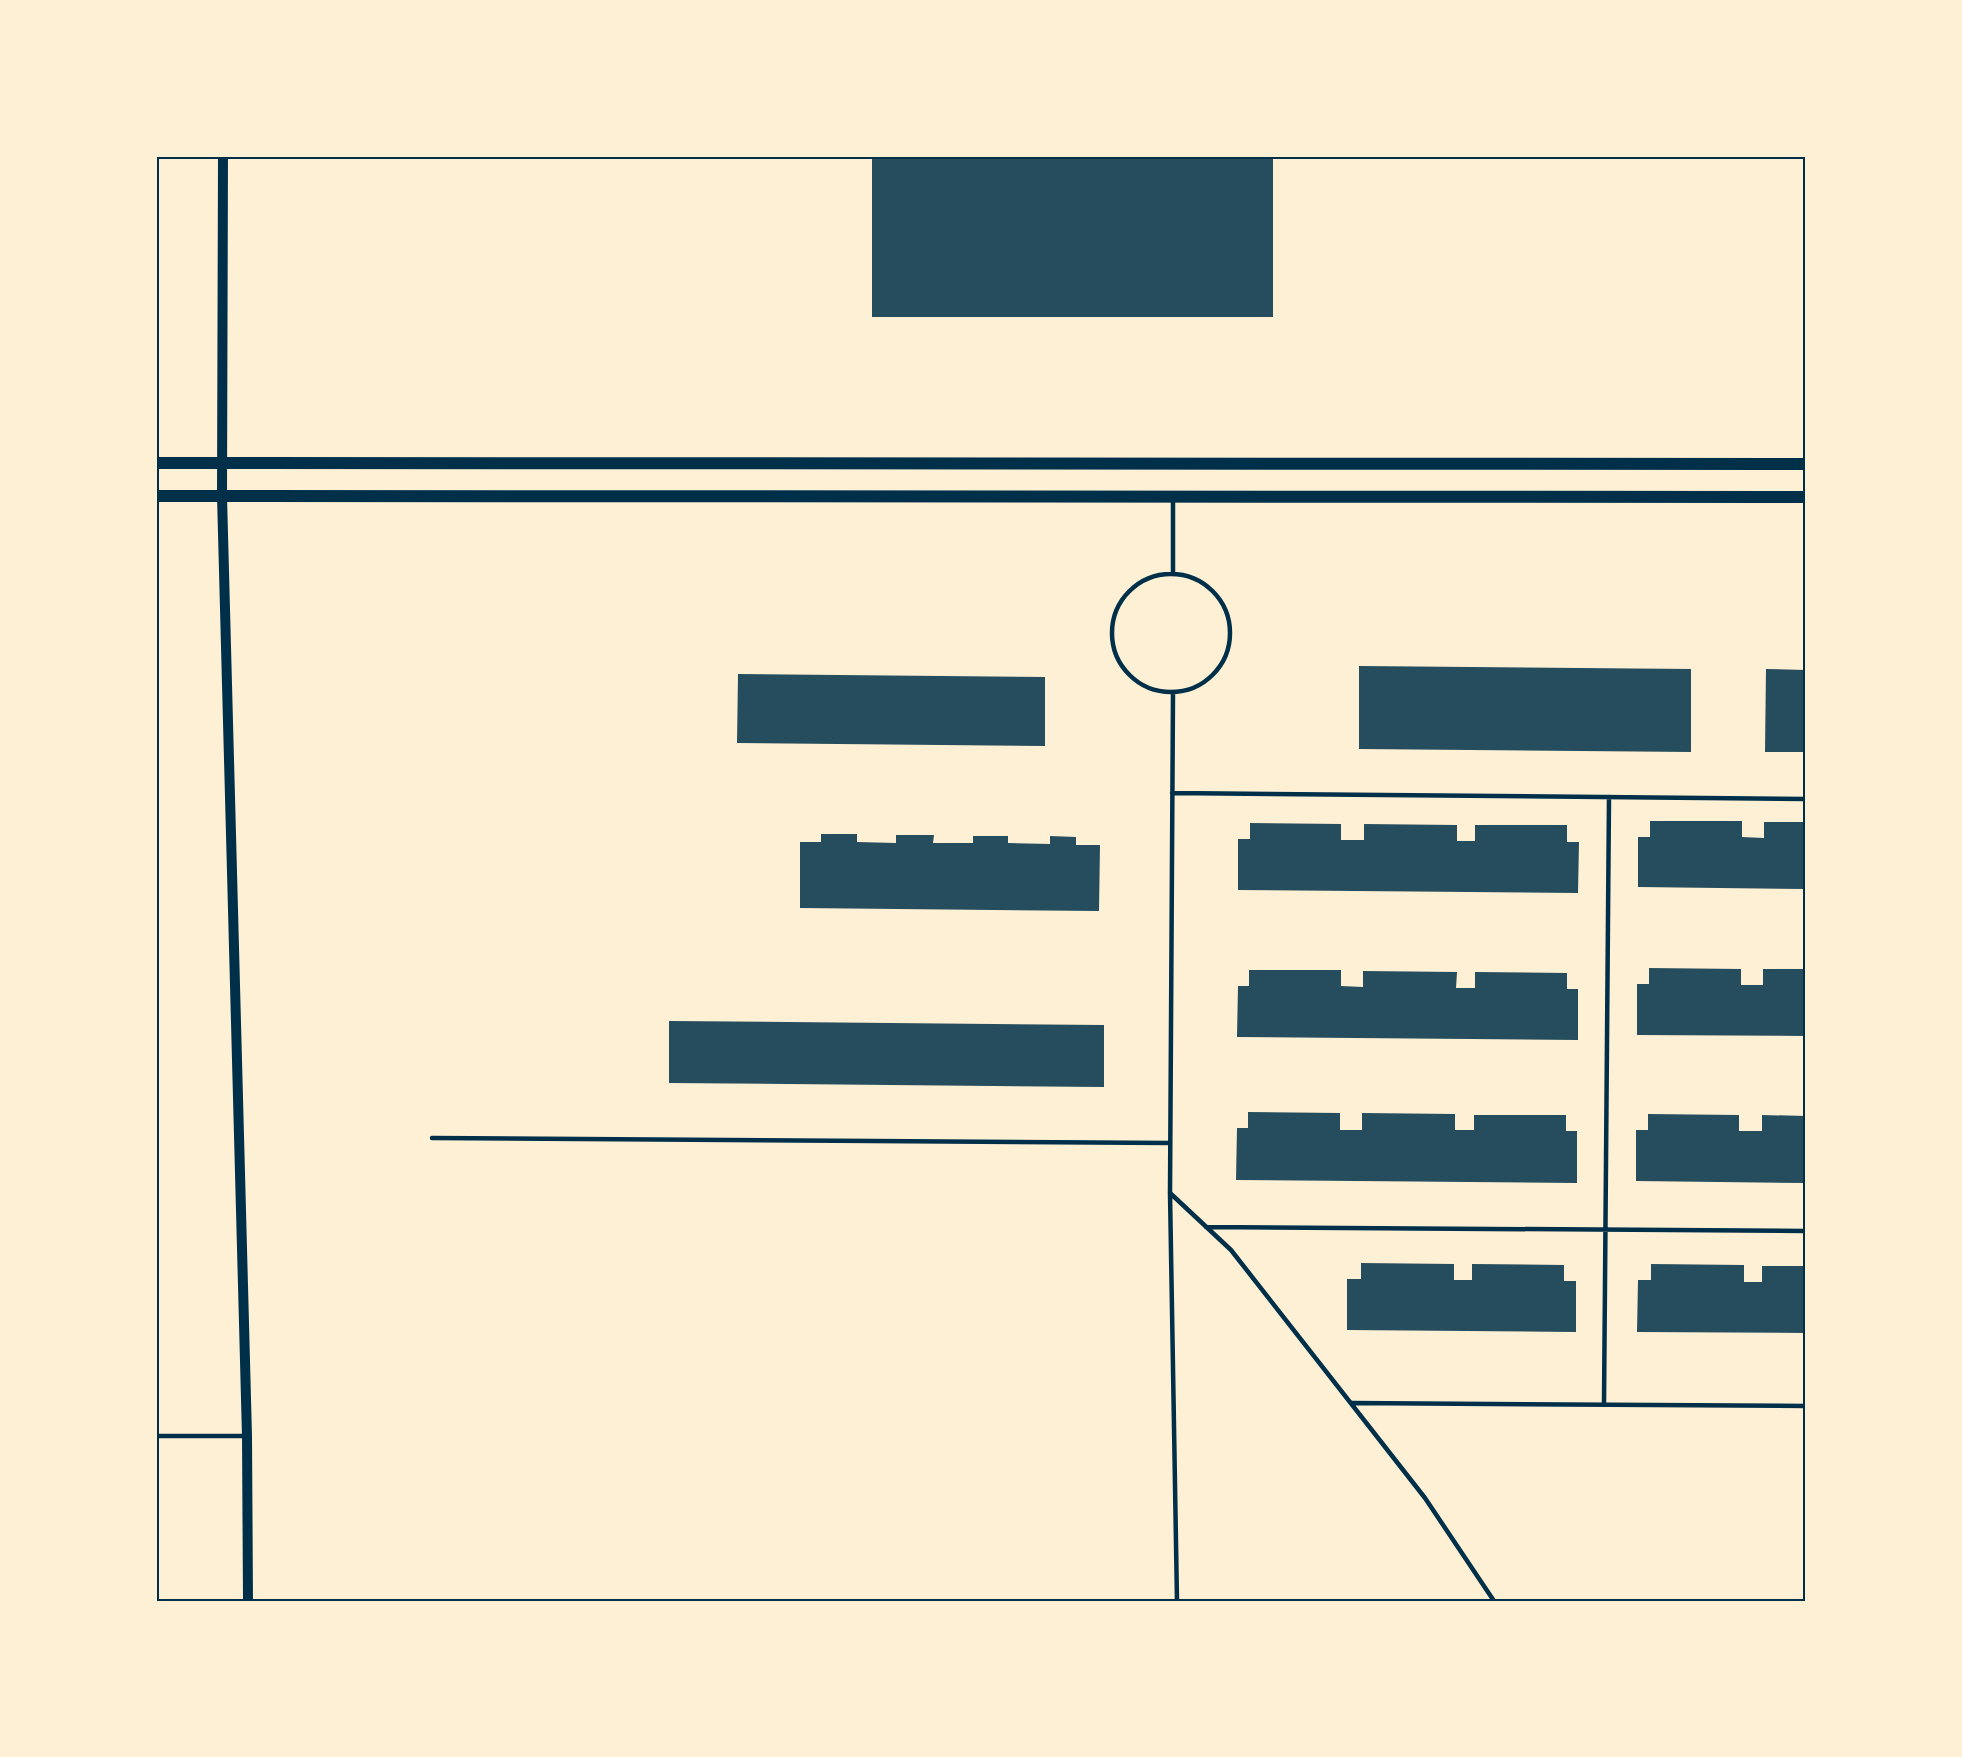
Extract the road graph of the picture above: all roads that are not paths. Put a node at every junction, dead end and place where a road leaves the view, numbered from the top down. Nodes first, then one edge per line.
1 (223, 156) edge
2 (156, 463) edge
3 (222, 463) junction
4 (1806, 464) edge
5 (156, 496) edge
6 (222, 496) junction
7 (1173, 497) junction
8 (1806, 497) edge
9 (1173, 574) junction
10 (1173, 692) junction
11 (1172, 793) junction
12 (1609, 797) junction
13 (1806, 799) edge
14 (432, 1138) dead end
15 (1170, 1143) junction
16 (1170, 1193) junction
17 (1206, 1227) junction
18 (1605, 1230) junction
19 (1806, 1231) edge
20 (1352, 1403) junction
21 (1604, 1404) junction
22 (1806, 1406) edge
23 (156, 1436) edge
24 (247, 1436) junction
25 (248, 1601) edge
26 (1177, 1601) edge
27 (1494, 1601) edge

1 - 3 street
2 - 3 main road
3 - 4 main road
3 - 6 street
5 - 6 main road
6 - 7 main road
6 - 24 street
7 - 8 main road
7 - 9 lane
9 - 10 lane
9 - 10 lane
10 - 11 lane
11 - 12 lane
11 - 15 lane
12 - 13 lane
12 - 18 lane
14 - 15 lane
15 - 16 lane
16 - 17 lane
16 - 26 lane
17 - 18 lane
17 - 20 lane
18 - 19 lane
18 - 21 lane
20 - 21 lane
20 - 27 lane
21 - 22 lane
23 - 24 lane
24 - 25 street

